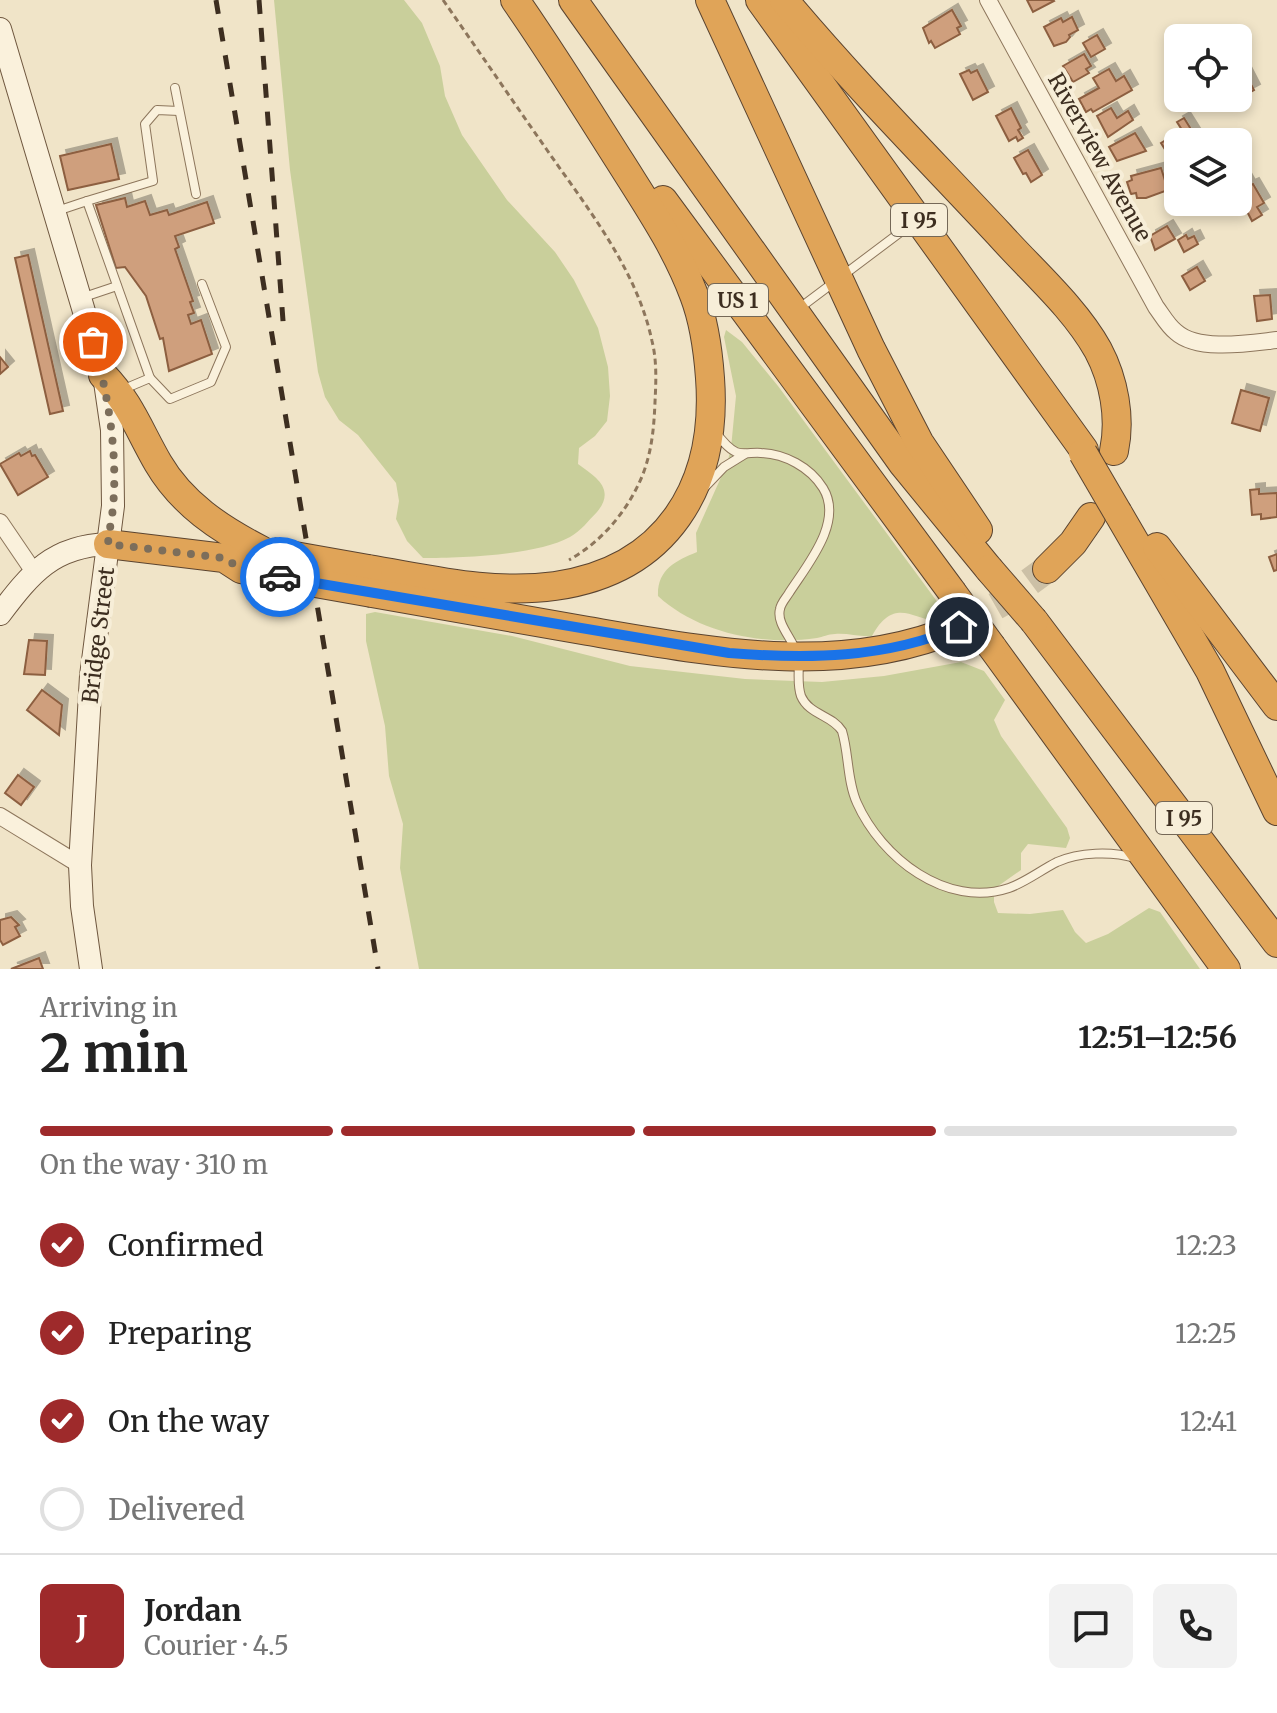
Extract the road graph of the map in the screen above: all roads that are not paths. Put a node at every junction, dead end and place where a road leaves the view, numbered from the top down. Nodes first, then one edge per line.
1 (573, 0) edge
2 (710, 0) edge
3 (760, 0) edge
4 (784, 0) edge
5 (988, 0) edge
6 (518, 5) edge
7 (1, 36) edge
8 (175, 88) dead end
9 (179, 111) junction
10 (196, 194) dead end
11 (87, 201) junction
12 (53, 212) junction
13 (918, 219) junction
14 (838, 279) junction
15 (202, 284) dead end
16 (117, 286) junction
17 (80, 298) junction
18 (796, 310) junction
19 (1277, 340) edge
20 (150, 378) junction
21 (111, 383) junction
22 (711, 422) junction
23 (1114, 451) dead end
24 (750, 453) junction
25 (686, 507) junction
26 (1110, 510) junction
27 (0, 522) edge
28 (108, 544) junction
29 (270, 559) junction
30 (994, 566) junction
31 (1047, 569) tunnel mouth
32 (34, 572) junction
33 (370, 581) junction
34 (0, 614) edge
35 (959, 627) tunnel mouth
36 (798, 657) junction
37 (1090, 693) junction
38 (1277, 706) edge
39 (1277, 811) edge
40 (0, 816) edge
41 (80, 865) junction
42 (1153, 866) junction
43 (1277, 919) edge
44 (1277, 943) edge
45 (91, 969) edge
46 (1226, 969) edge

1 - 18 highway, I 95
2 - 14 highway
3 - 13 highway, I 95
4 - 23 highway
5 - 19 street, Riverview Avenue
6 - 22 highway
6 - 42 highway, US 1, bridge
7 - 12 main road, Bridge Street
8 - 9 lane
9 - 10 lane
9 - 11 lane
11 - 12 lane
11 - 16 lane
12 - 17 main road, Bridge Street
13 - 14 lane
13 - 26 highway, I 95, bridge
14 - 18 lane
14 - 30 highway
15 - 20 lane
16 - 17 lane
16 - 20 lane
17 - 21 main road, Bridge Street
18 - 30 highway, I 95
20 - 21 lane
21 - 28 main road, Bridge Street
21 - 29 highway
22 - 24 lane
22 - 25 highway
24 - 25 lane
24 - 36 lane
25 - 33 highway
26 - 31 highway
26 - 38 highway
26 - 39 highway
27 - 32 street
28 - 29 highway
28 - 32 main road
28 - 41 main road, Bridge Street
29 - 33 highway, bridge
30 - 37 highway, I 95, bridge
32 - 34 main road
33 - 36 highway
35 - 36 highway
36 - 42 lane
37 - 43 highway
37 - 44 highway, I 95
40 - 41 street
41 - 45 main road, Bridge Street
42 - 46 highway, US 1

